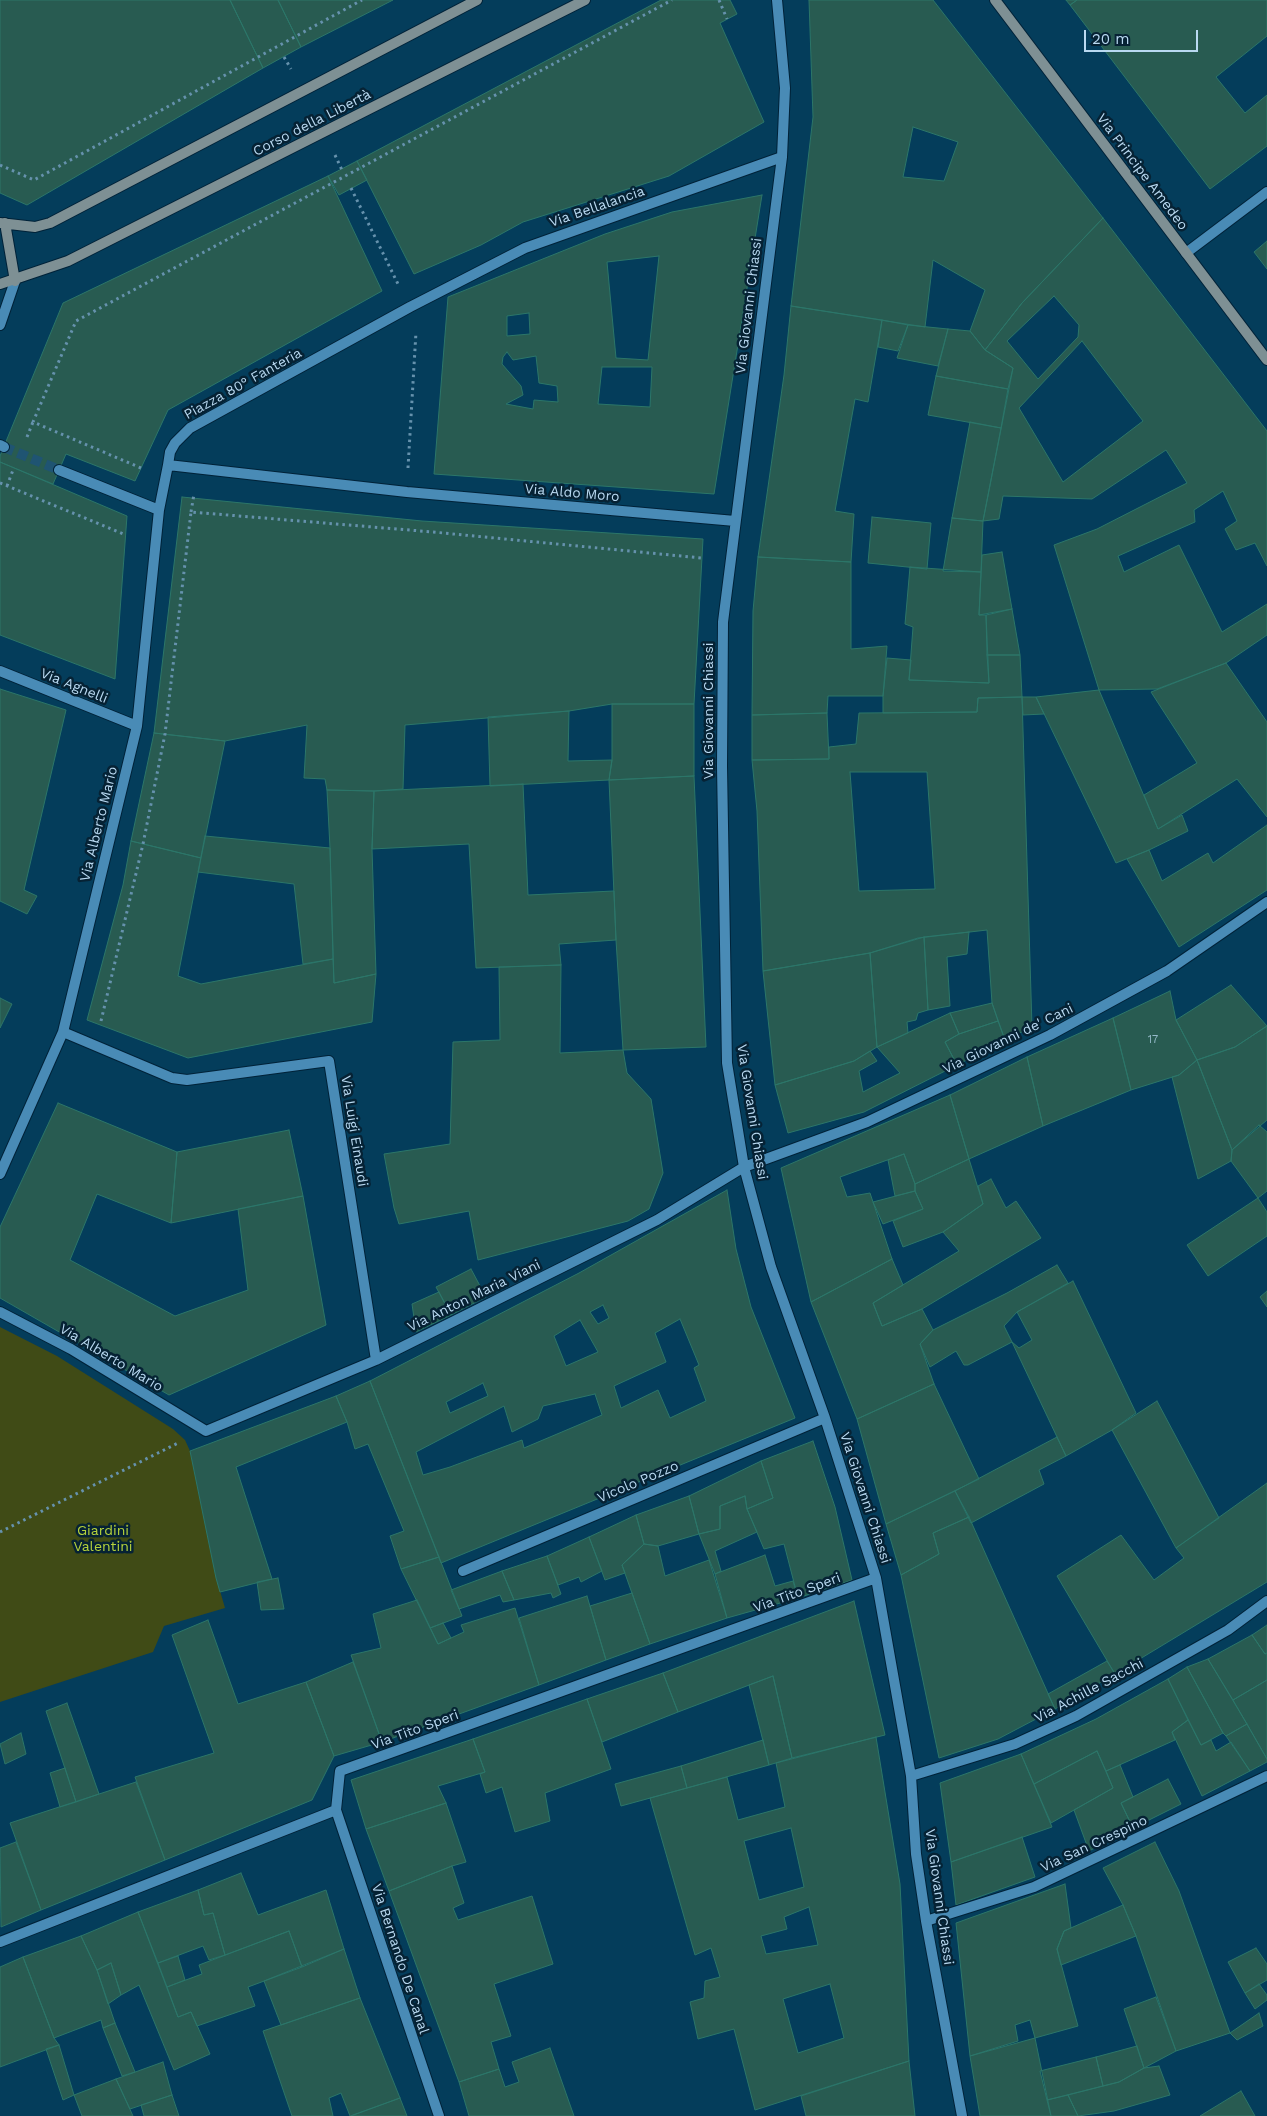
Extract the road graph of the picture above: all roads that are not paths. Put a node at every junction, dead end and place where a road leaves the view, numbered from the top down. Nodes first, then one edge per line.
1 (477, 0) edge
2 (585, 0) edge
3 (777, 0) edge
4 (995, 0) edge
5 (782, 157) junction
6 (1267, 192) edge
7 (3, 223) edge
8 (1186, 254) junction
9 (15, 281) junction
10 (0, 284) edge
11 (427, 298) joint
12 (0, 325) edge
13 (1267, 360) edge
14 (168, 465) junction
15 (59, 470) tunnel mouth
16 (159, 510) junction
17 (735, 521) junction
18 (0, 671) edge
19 (137, 726) junction
20 (1267, 902) edge
21 (63, 1032) junction
22 (744, 1167) junction
23 (0, 1174) edge
24 (0, 1312) edge
25 (376, 1360) junction
26 (824, 1418) junction
27 (206, 1431) joint
28 (463, 1571) dead end
29 (876, 1578) junction
30 (1267, 1602) edge
31 (911, 1776) junction
32 (1267, 1776) edge
33 (336, 1810) junction
34 (926, 1921) junction
35 (0, 1942) edge
36 (439, 2116) edge
37 (962, 2116) edge

1 - 7 street
2 - 9 street, Corso della Libertà
3 - 5 street, Via Giovanni Chiassi
4 - 8 street, Via Principe Amedeo
5 - 11 street, Via Bellalancia
5 - 17 street, Via Giovanni Chiassi
6 - 8 street
7 - 9 street
8 - 13 street, Via Principe Amedeo
9 - 10 street, Corso della Libertà
9 - 12 street
11 - 14 street, Piazza 80° Fanteria
14 - 16 street, Via Alberto Mario
14 - 17 street, Via Aldo Moro
15 - 16 street
16 - 19 street, Via Alberto Mario
17 - 22 street, Via Giovanni Chiassi
18 - 19 street, Via Agnelli
19 - 21 street, Via Alberto Mario
20 - 22 street, Via Giovanni de' Cani
21 - 23 street, Via Alberto Mario
21 - 25 street, Via Luigi Einaudi
22 - 25 street, Via Anton Maria Viani
22 - 26 street, Via Giovanni Chiassi
24 - 27 street, Via Alberto Mario
25 - 27 street, Via Anton Maria Viani
26 - 28 street, Vicolo Pozzo
26 - 29 street, Via Giovanni Chiassi
29 - 31 street, Via Giovanni Chiassi
29 - 33 street, Via Tito Speri
30 - 31 street, Via Achille Sacchi
31 - 34 street, Via Giovanni Chiassi
32 - 34 street, Via San Crespino
33 - 35 street
33 - 36 street, Via Bernando De Canal
34 - 37 street, Via Giovanni Chiassi

